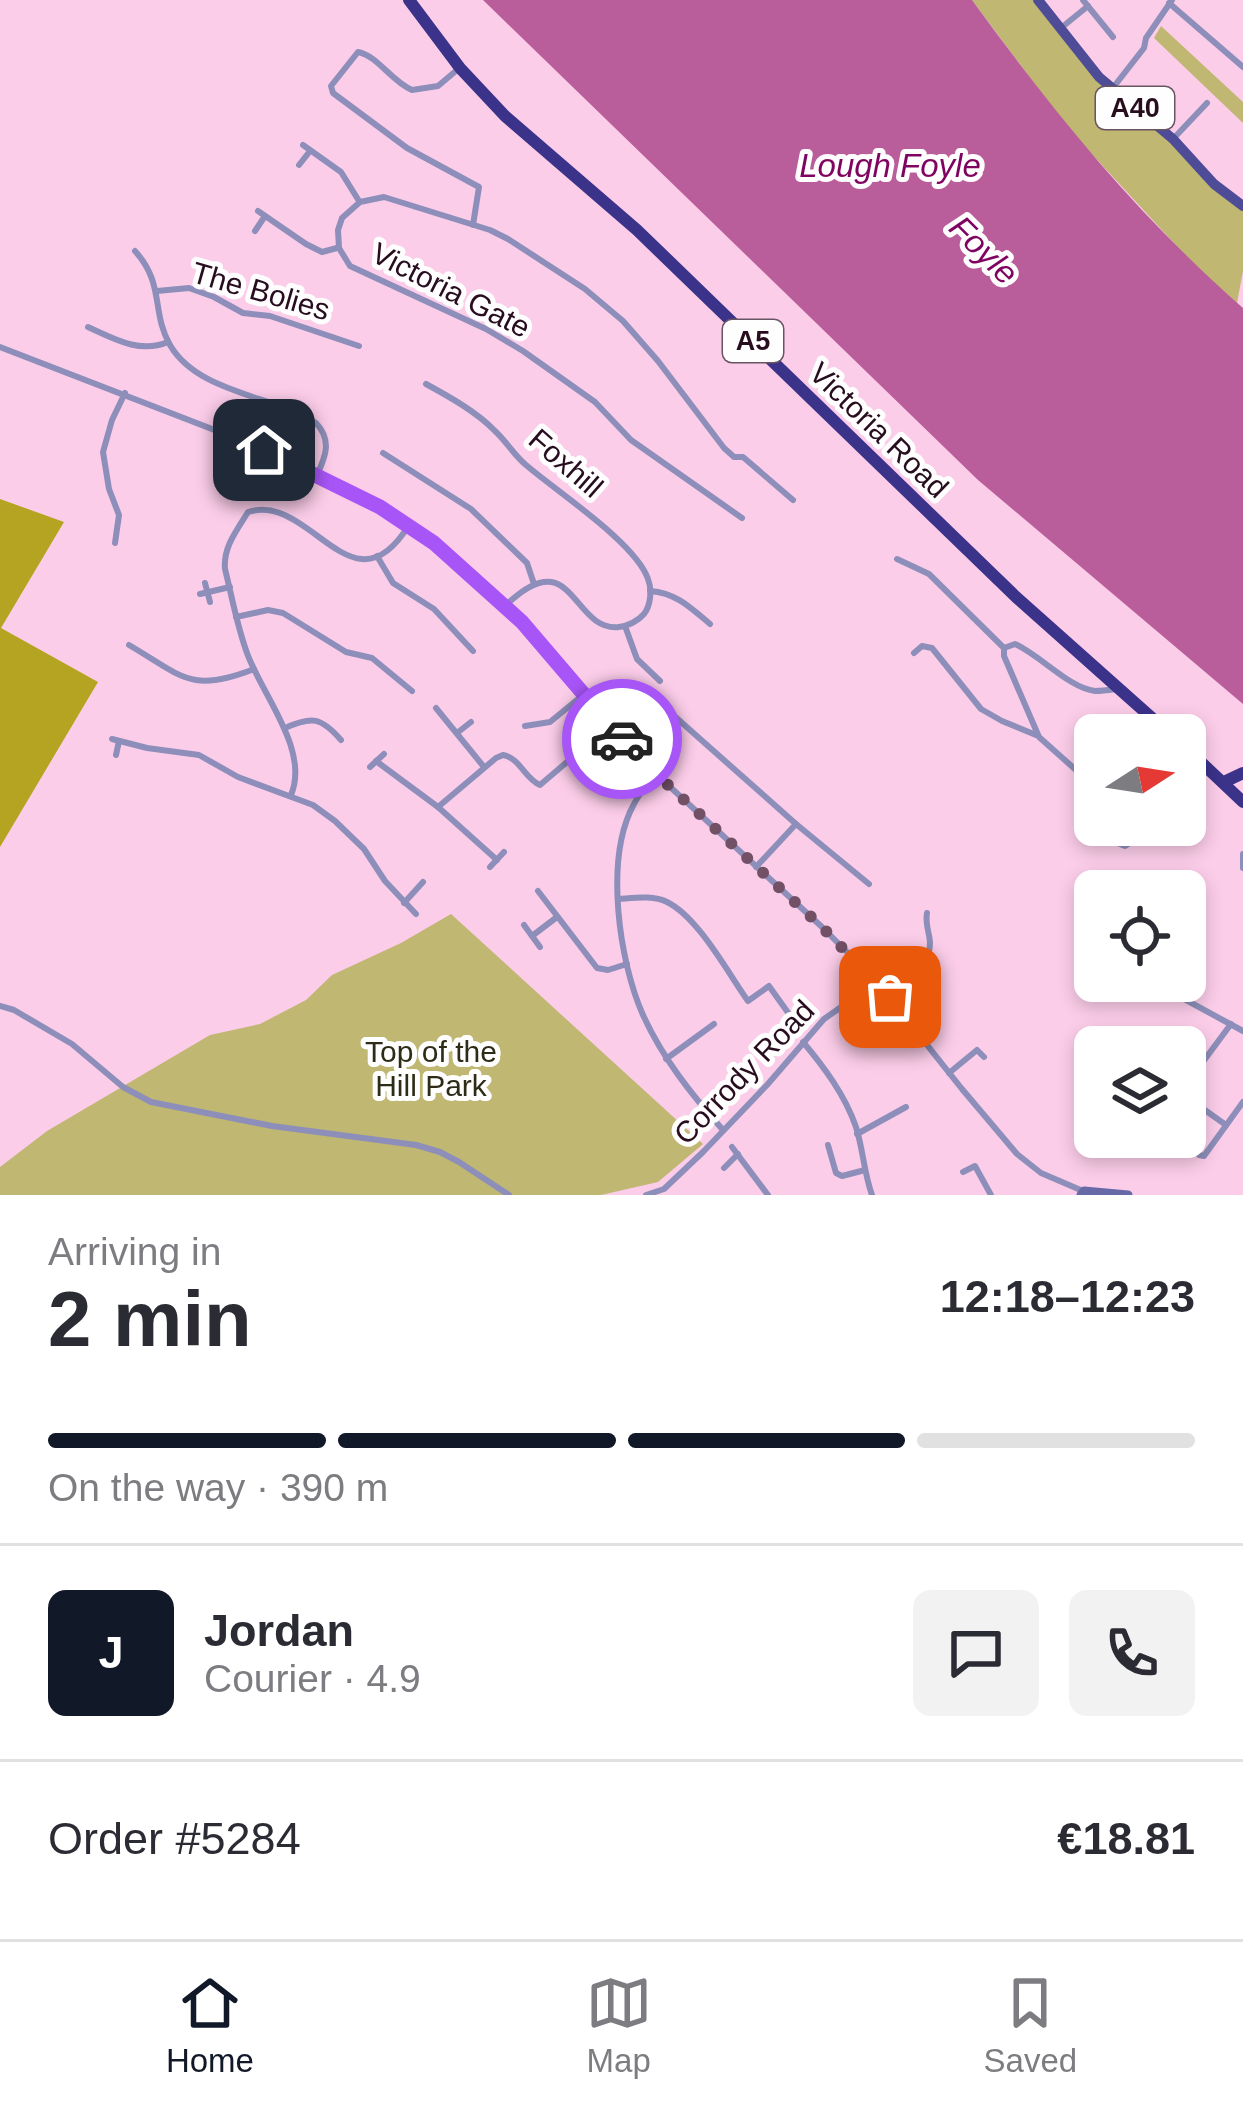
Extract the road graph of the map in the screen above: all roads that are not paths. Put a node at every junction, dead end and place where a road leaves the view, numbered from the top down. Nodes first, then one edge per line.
1 (409, 0) edge
2 (1038, 0) edge
3 (1170, 2) edge
4 (1086, 3) edge
5 (1061, 28) junction
6 (1114, 37) dead end
7 (460, 68) junction
8 (1243, 68) edge
9 (1112, 88) junction
10 (1208, 103) dead end
11 (1173, 140) junction
12 (299, 165) dead end
13 (360, 202) junction
14 (1242, 204) edge
15 (473, 225) junction
16 (255, 231) dead end
17 (338, 248) junction
18 (135, 251) dead end
19 (143, 259) junction
20 (134, 266) dead end
21 (157, 291) junction
22 (356, 328) dead end
23 (91, 340) dead end
24 (168, 342) junction
25 (0, 346) edge
26 (438, 378) dead end
27 (125, 393) junction
28 (382, 453) dead end
29 (393, 460) junction
30 (383, 472) dead end
31 (317, 476) junction
32 (793, 500) dead end
33 (742, 518) dead end
34 (410, 525) junction
35 (115, 543) dead end
36 (377, 556) junction
37 (897, 559) dead end
38 (534, 584) junction
39 (230, 587) junction
40 (650, 591) junction
41 (210, 602) dead end
42 (505, 606) junction
43 (236, 617) junction
44 (710, 624) dead end
45 (625, 626) junction
46 (466, 644) junction
47 (129, 645) dead end
48 (1004, 648) junction
49 (473, 651) dead end
50 (455, 653) dead end
51 (914, 653) dead end
52 (147, 655) junction
53 (139, 669) dead end
54 (254, 670) junction
55 (660, 681) dead end
56 (405, 684) junction
57 (1119, 689) junction
58 (412, 691) dead end
59 (395, 695) dead end
60 (583, 695) junction
61 (436, 708) dead end
62 (1147, 714) edge
63 (471, 722) dead end
64 (663, 723) dead end
65 (524, 726) dead end
66 (609, 726) junction
67 (285, 728) junction
68 (457, 733) junction
69 (341, 736) dead end
70 (1039, 736) junction
71 (384, 754) dead end
72 (116, 755) dead end
73 (1206, 766) edge
74 (484, 767) junction
75 (1074, 768) edge
76 (655, 773) junction
77 (1243, 773) edge
78 (1224, 782) junction
79 (291, 795) junction
80 (1241, 797) edge
81 (438, 807) junction
82 (796, 824) junction
83 (504, 852) dead end
84 (1243, 854) edge
85 (756, 867) junction
86 (1243, 868) edge
87 (422, 882) dead end
88 (868, 884) dead end
89 (538, 891) dead end
90 (618, 899) junction
91 (404, 903) junction
92 (927, 913) dead end
93 (416, 914) dead end
94 (557, 917) junction
95 (524, 925) dead end
96 (532, 935) junction
97 (540, 947) dead end
98 (910, 949) dead end
99 (627, 964) junction
100 (920, 968) junction
101 (877, 982) junction
102 (890, 997) junction
103 (1190, 1002) edge
104 (0, 1006) edge
105 (789, 1014) dead end
106 (714, 1024) dead end
107 (1231, 1024) junction
108 (1243, 1031) edge
109 (803, 1042) junction
110 (984, 1057) dead end
111 (1206, 1058) edge
112 (667, 1059) junction
113 (949, 1073) junction
114 (1243, 1102) edge
115 (906, 1107) dead end
116 (1206, 1111) edge
117 (1226, 1125) junction
118 (723, 1130) junction
119 (857, 1133) junction
120 (828, 1145) dead end
121 (1206, 1153) edge
122 (724, 1168) dead end
123 (865, 1170) junction
124 (963, 1172) dead end
125 (660, 1193) edge
126 (1082, 1193) edge
127 (509, 1195) edge
128 (646, 1195) edge
129 (768, 1195) edge
130 (872, 1195) edge
131 (991, 1195) edge
132 (1128, 1195) edge

1 - 7 highway, Victoria Road / A5
2 - 5 main road, A40
3 - 8 street
3 - 9 street
4 - 5 street
4 - 6 street
5 - 9 main road, A40
7 - 15 street
7 - 57 highway, Victoria Road / A5
9 - 11 main road, A40
10 - 11 street
11 - 14 main road, A40
12 - 13 street
13 - 15 street, Victoria Gate
13 - 17 street, Victoria Gate
15 - 32 street, Victoria Gate
16 - 17 street
17 - 33 street, Victoria Gate
18 - 19 street, The Bolies
19 - 20 street
19 - 21 street, The Bolies
21 - 22 street, The Bolies
21 - 24 street, The Bolies
23 - 24 street
24 - 31 street
25 - 27 street
26 - 40 street, Foxhill
27 - 31 street
27 - 35 street
28 - 29 street
29 - 30 street
29 - 38 street
31 - 34 street
34 - 36 street
34 - 42 street
36 - 39 street
36 - 46 street
37 - 48 street
38 - 42 street
38 - 45 street
39 - 41 street
39 - 43 street
40 - 44 street
40 - 45 street
42 - 60 street
43 - 54 street
43 - 56 street
45 - 55 street
46 - 49 street
46 - 50 street
47 - 52 street
48 - 57 street
48 - 70 street
51 - 70 street
52 - 53 street
52 - 54 street
54 - 67 street
56 - 58 street
56 - 59 street
57 - 62 highway, Victoria Road / A5
60 - 65 street
60 - 66 street
61 - 68 street
63 - 68 street
64 - 82 street
66 - 74 street
66 - 76 street
67 - 69 street
67 - 79 street
68 - 74 street
70 - 75 street
71 - 81 street
72 - 79 street
73 - 78 highway
74 - 81 street
76 - 85 street
76 - 90 street
77 - 78 highway
78 - 80 highway
79 - 91 street
81 - 83 street
82 - 85 street
82 - 88 street
84 - 86 street
85 - 101 street
87 - 91 street
89 - 94 street
90 - 99 street
90 - 105 street
91 - 93 street
92 - 100 street
94 - 96 street
94 - 99 street
95 - 96 street
96 - 97 street
98 - 100 street
99 - 112 street
100 - 102 street
101 - 102 street
101 - 109 street, Corrody Road
102 - 113 street
103 - 107 street
104 - 127 street
106 - 112 street
107 - 108 street
107 - 111 street
109 - 118 street, Corrody Road
109 - 119 street
110 - 113 street
112 - 118 street
113 - 126 street
114 - 117 street
115 - 119 street
116 - 117 street
117 - 121 street
118 - 125 street, Corrody Road
119 - 123 street
120 - 123 street
122 - 129 street
123 - 130 street
124 - 131 street
125 - 128 street, Corrody Road
126 - 132 street

